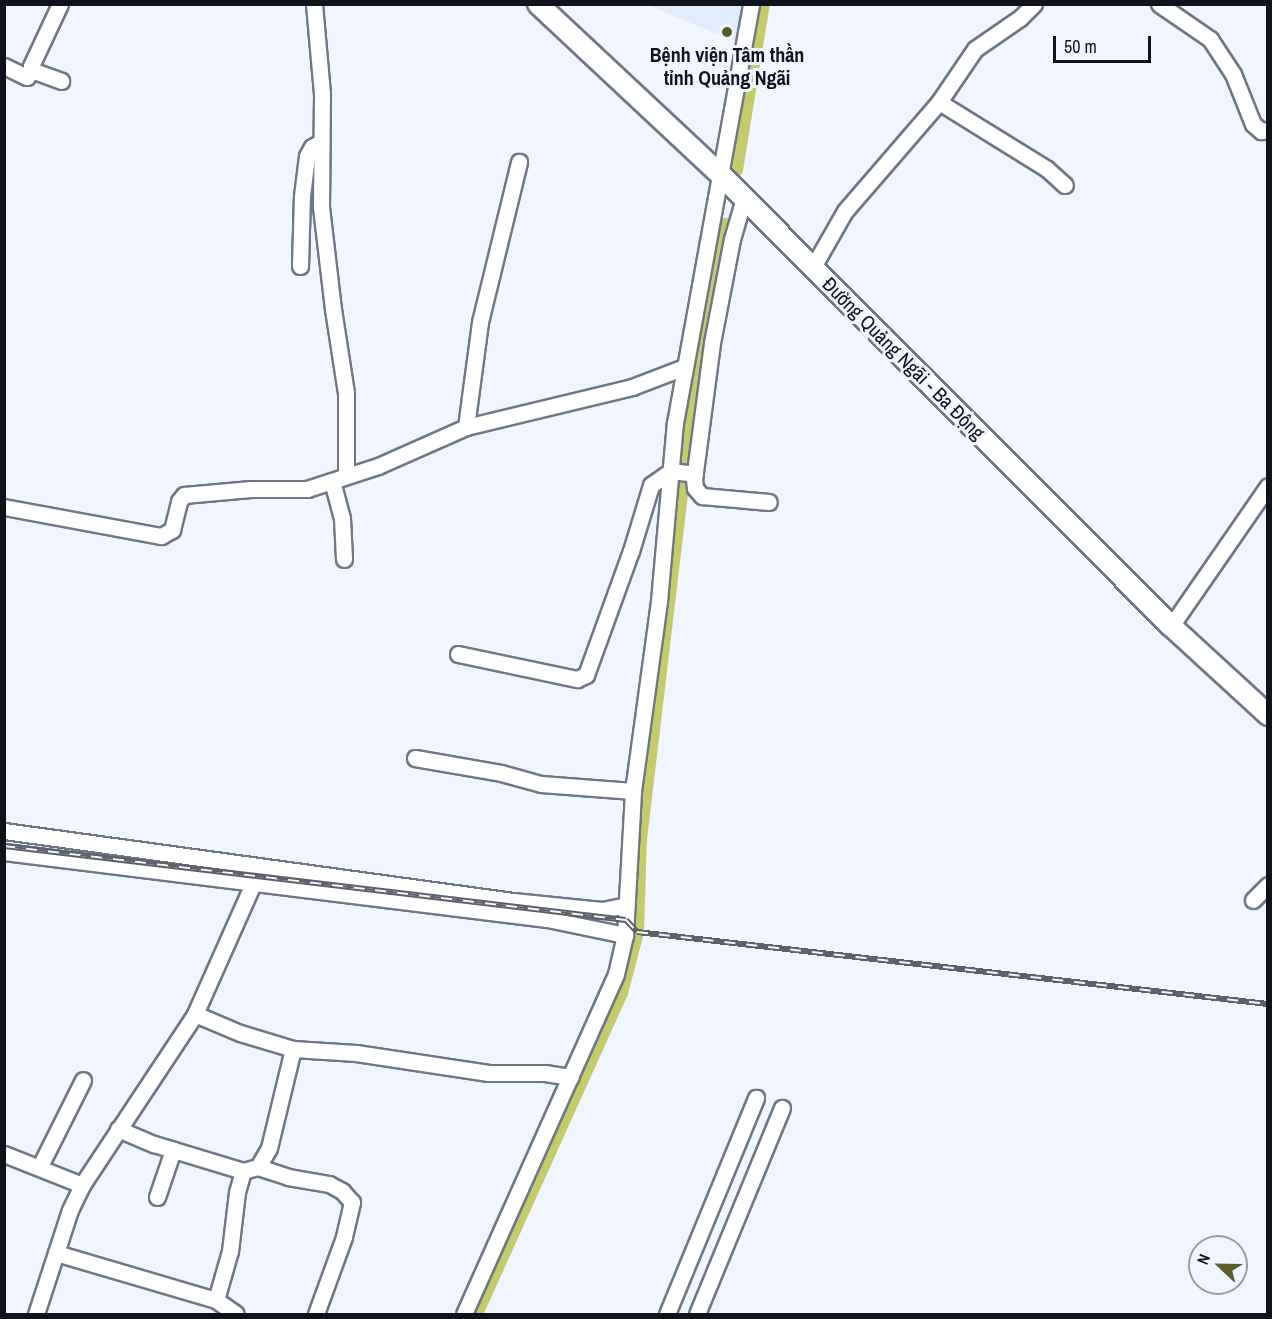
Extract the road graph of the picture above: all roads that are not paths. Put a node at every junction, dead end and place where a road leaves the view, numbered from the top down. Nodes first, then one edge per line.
1 (60, 4) edge
2 (314, 4) edge
3 (751, 4) edge
4 (1034, 4) edge
5 (1159, 4) edge
6 (546, 7) edge
7 (4, 66) edge
8 (32, 69) junction
9 (61, 81) dead end
10 (939, 102) junction
11 (1268, 130) edge
12 (321, 142) junction
13 (519, 162) dead end
14 (721, 176) junction
15 (1065, 185) dead end
16 (744, 198) junction
17 (300, 266) dead end
18 (813, 267) junction
19 (684, 367) junction
20 (466, 427) junction
21 (684, 473) junction
22 (339, 478) junction
23 (1268, 486) edge
24 (769, 502) dead end
25 (4, 507) edge
26 (344, 559) dead end
27 (1171, 626) junction
28 (458, 654) dead end
29 (1268, 715) edge
30 (415, 758) dead end
31 (633, 791) junction
32 (4, 831) edge
33 (4, 852) edge
34 (253, 884) junction
35 (1268, 885) edge
36 (1253, 900) dead end
37 (627, 905) junction
38 (626, 935) junction
39 (195, 1014) junction
40 (293, 1049) junction
41 (571, 1077) junction
42 (83, 1080) dead end
43 (756, 1098) dead end
44 (782, 1108) dead end
45 (118, 1130) junction
46 (173, 1150) junction
47 (4, 1154) edge
48 (40, 1166) junction
49 (250, 1169) junction
50 (82, 1185) junction
51 (157, 1197) dead end
52 (56, 1253) junction
53 (216, 1300) junction
54 (36, 1314) edge
55 (236, 1314) edge
56 (316, 1314) edge
57 (464, 1314) edge
58 (667, 1314) edge
59 (697, 1314) edge

1 - 8 street
2 - 12 street
3 - 14 street
4 - 10 street
5 - 11 street
6 - 14 main road, Đường Quảng Ngãi - Ba Động
7 - 8 street
8 - 9 street
10 - 15 street
10 - 18 street
12 - 17 street
12 - 22 street
13 - 20 street
14 - 16 main road, Đường Quảng Ngãi - Ba Động
14 - 19 street
16 - 18 main road, Đường Quảng Ngãi - Ba Động
16 - 21 street
18 - 27 main road, Đường Quảng Ngãi - Ba Động
19 - 20 street
19 - 21 street
20 - 22 street
21 - 24 street
21 - 28 street
21 - 31 street
22 - 25 street
22 - 26 street
23 - 27 street
27 - 29 main road, Đường Quảng Ngãi - Ba Động
30 - 31 street
31 - 37 street
32 - 37 street
33 - 34 street
34 - 38 street
34 - 39 street
35 - 36 street
37 - 38 street
38 - 41 street
39 - 40 street
39 - 45 street
40 - 41 street
40 - 49 street
41 - 57 street
42 - 48 street
43 - 58 street
44 - 59 street
45 - 46 street
45 - 50 street
46 - 49 street
46 - 51 street
47 - 48 street
48 - 50 street
49 - 53 street
49 - 56 street
50 - 52 street
52 - 53 street
52 - 54 street
53 - 55 street

